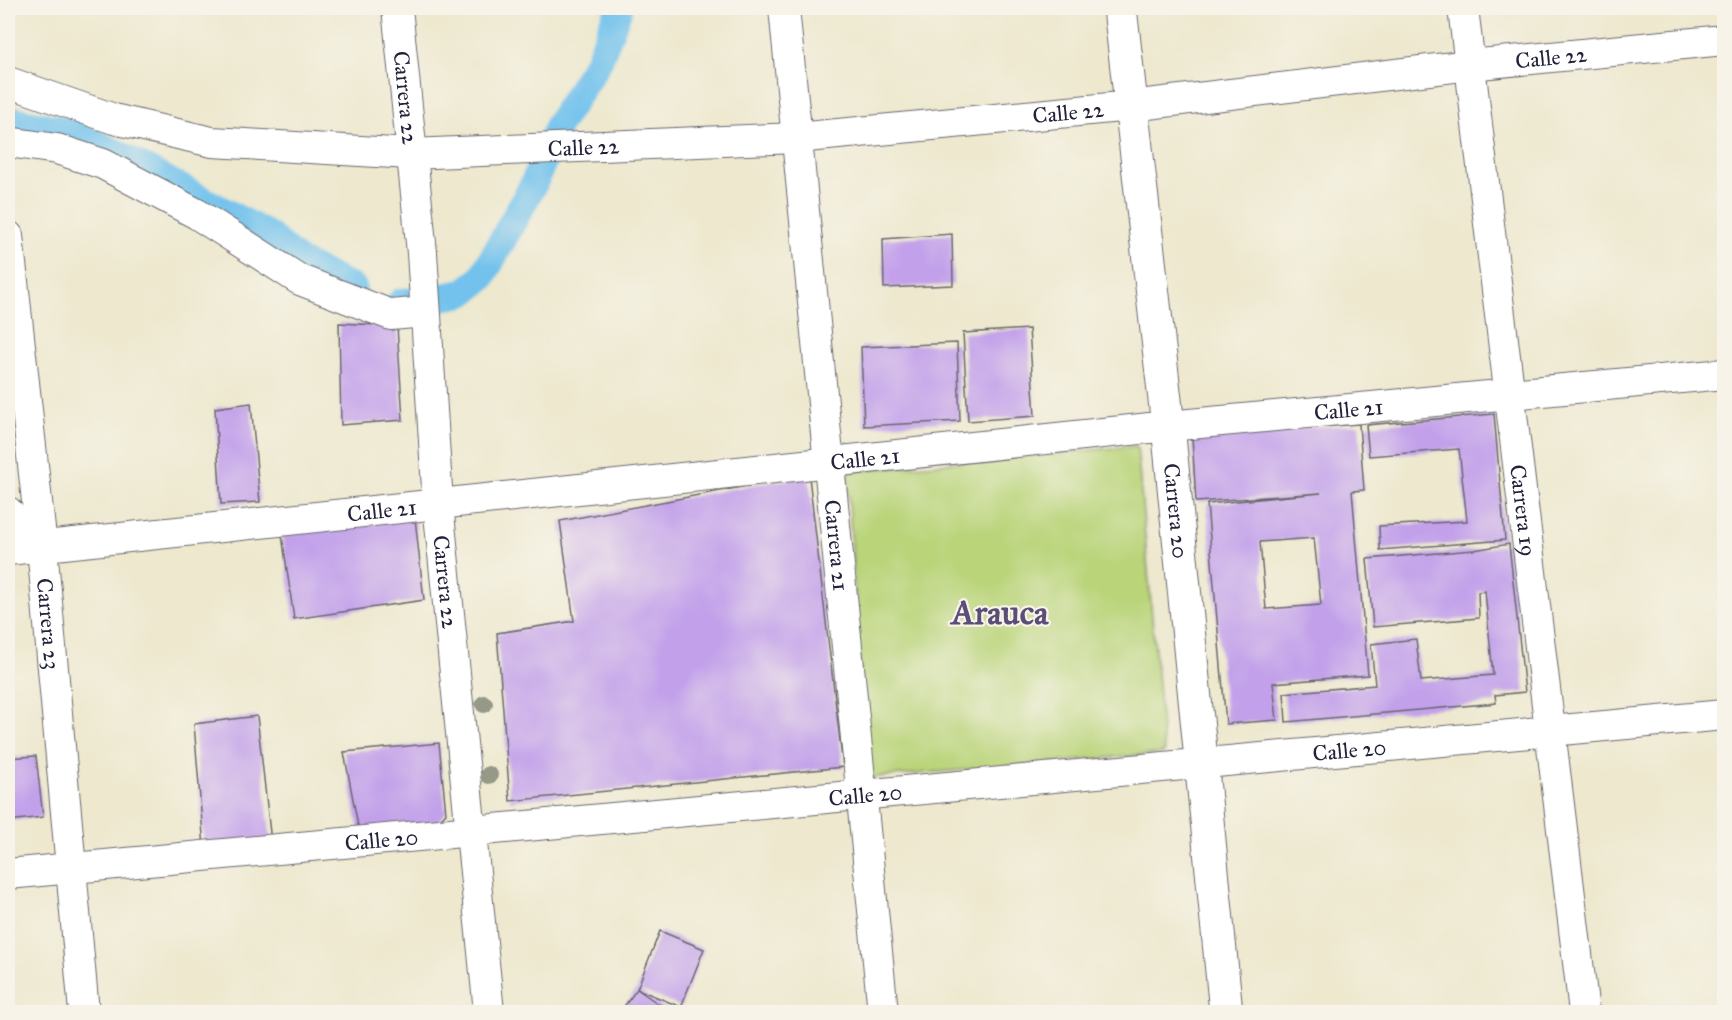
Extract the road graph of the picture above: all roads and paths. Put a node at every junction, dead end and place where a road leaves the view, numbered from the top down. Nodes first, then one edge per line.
1 (397, 8) edge
2 (784, 8) edge
3 (1120, 8) edge
4 (1463, 8) edge
5 (1725, 40) edge
6 (1470, 65) junction
7 (8, 82) edge
8 (1131, 106) junction
9 (796, 138) junction
10 (8, 142) edge
11 (410, 154) junction
12 (8, 236) edge
13 (425, 308) junction
14 (1725, 374) edge
15 (1510, 394) junction
16 (1168, 426) junction
17 (828, 462) junction
18 (438, 504) junction
19 (8, 512) edge
20 (42, 547) junction
21 (8, 550) edge
22 (1725, 715) edge
23 (1550, 730) junction
24 (1201, 763) junction
25 (861, 795) junction
26 (471, 831) junction
27 (71, 868) junction
28 (8, 874) edge
29 (84, 1012) edge
30 (489, 1012) edge
31 (883, 1012) edge
32 (1226, 1012) edge
33 (1584, 1012) edge

1 - 11 street, Carrera 22
2 - 9 street, Carrera 21
3 - 8 street, Carrera 20
4 - 6 street, Carrera 19
5 - 6 street, Calle 22
6 - 8 street, Calle 22
6 - 15 street, Carrera 19
7 - 11 street, Calle 22
8 - 9 street, Calle 22
8 - 16 street, Carrera 20
9 - 11 street, Calle 22
9 - 17 street, Carrera 21
10 - 13 street
11 - 13 street, Carrera 22
12 - 20 street, Carrera 23
13 - 18 street, Carrera 22
14 - 15 street, Calle 21
15 - 16 street, Calle 21
15 - 23 street, Carrera 19
16 - 17 street, Calle 21
16 - 24 street, Carrera 20
17 - 18 street, Calle 21
17 - 25 street, Carrera 21
18 - 20 street, Calle 21
18 - 26 street, Carrera 22
19 - 20 street
20 - 21 street, Calle 21
20 - 27 street, Carrera 23
22 - 23 street, Calle 20
23 - 24 street, Calle 20
23 - 33 street, Carrera 19
24 - 25 street, Calle 20
24 - 32 street, Carrera 20
25 - 26 street, Calle 20
25 - 31 street, Carrera 21
26 - 27 street, Calle 20
26 - 30 street, Carrera 22
27 - 28 street, Calle 20
27 - 29 street, Carrera 23

